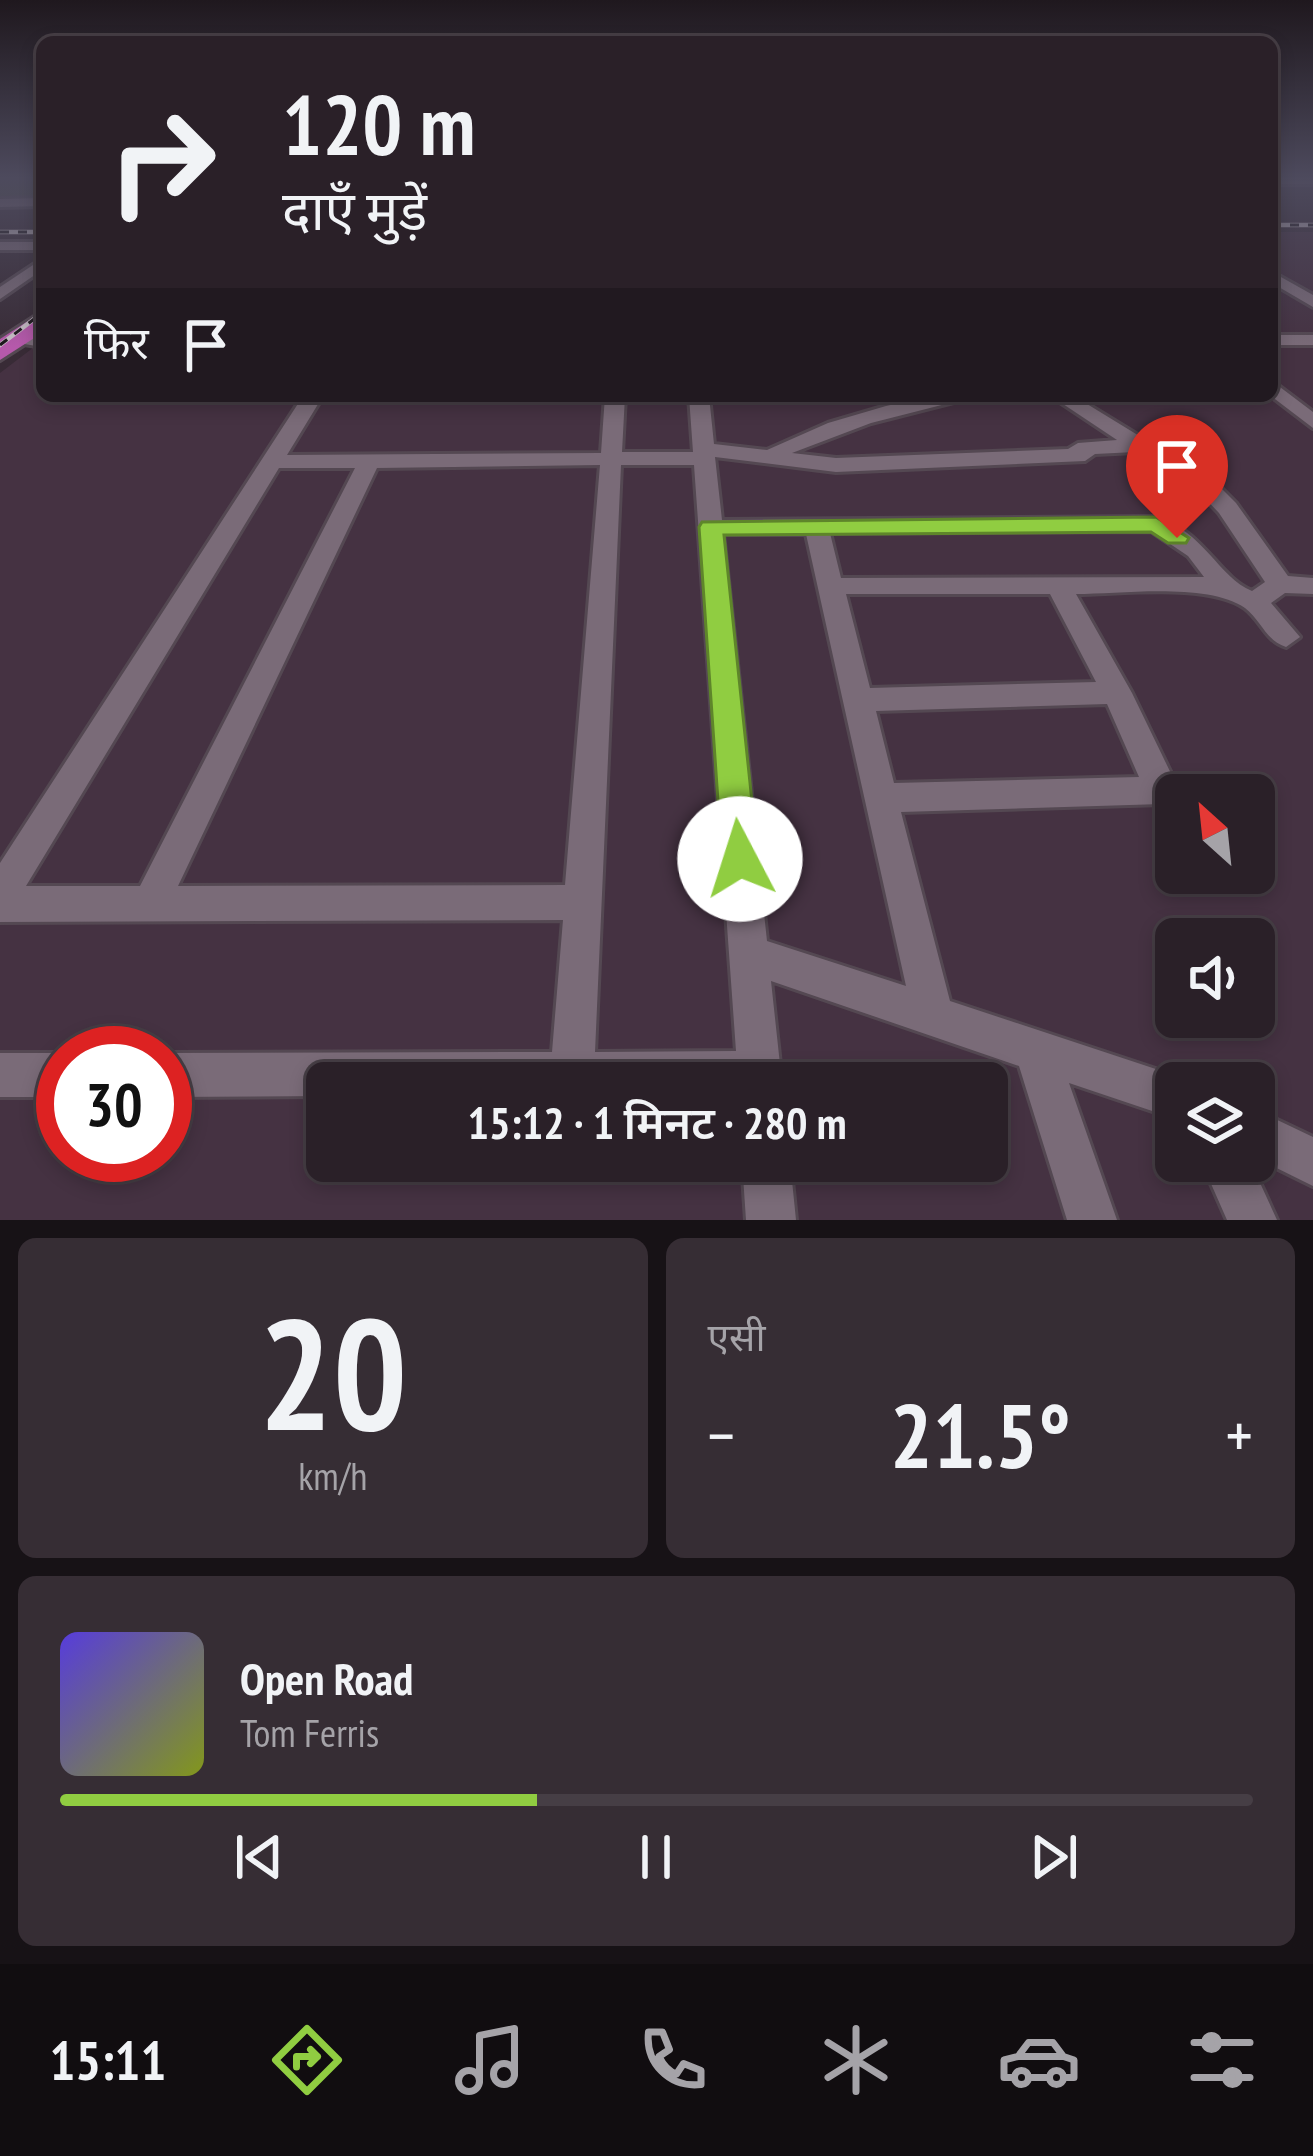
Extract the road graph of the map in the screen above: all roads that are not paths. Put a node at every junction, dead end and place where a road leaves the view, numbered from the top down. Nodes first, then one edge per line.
1 (0, 246) edge
2 (36, 246) edge
3 (36, 267) edge
4 (1278, 280) edge
5 (0, 294) edge
6 (1313, 302) edge
7 (36, 311) edge
8 (1278, 336) edge
9 (1313, 336) edge
10 (21, 340) edge
11 (1278, 393) edge
12 (309, 402) edge
13 (615, 402) edge
14 (700, 402) edge
15 (923, 402) edge
16 (1071, 402) edge
17 (1313, 422) edge
18 (1139, 445) junction
19 (704, 454) junction
20 (611, 459) junction
21 (768, 459) junction
22 (369, 461) junction
23 (272, 462) junction
24 (816, 526) junction
25 (711, 527) junction
26 (1280, 584) junction
27 (830, 586) junction
28 (1059, 586) junction
29 (1313, 586) edge
30 (1242, 597) junction
31 (1286, 637) dead end
32 (1117, 693) junction
33 (858, 700) junction
34 (881, 798) junction
35 (0, 900) edge
36 (583, 902) junction
37 (151, 903) junction
38 (748, 954) junction
39 (933, 1016) junction
40 (1036, 1050) junction
41 (573, 1062) edge
42 (758, 1062) edge
43 (306, 1074) edge
44 (0, 1075) edge
45 (36, 1075) edge
46 (192, 1075) edge
47 (1155, 1089) edge
48 (1275, 1143) edge
49 (1313, 1162) edge
50 (768, 1182) edge
51 (1235, 1182) edge
52 (771, 1220) edge
53 (1092, 1220) edge
54 (1252, 1220) edge

1 - 2 street
3 - 5 street
4 - 6 street
7 - 10 highway
8 - 9 street
11 - 17 street
12 - 23 street
13 - 20 street
14 - 19 street
15 - 21 street
16 - 18 street
18 - 21 street
18 - 26 street
19 - 20 street
19 - 21 street
19 - 25 street
20 - 22 street
20 - 36 street
22 - 23 street
22 - 37 street
23 - 35 street
24 - 25 street
24 - 27 street
24 - 30 street
25 - 38 street
26 - 29 street
26 - 30 street
27 - 28 street
27 - 33 street
28 - 30 street
28 - 32 street
30 - 31 street
32 - 33 street
32 - 34 street
33 - 34 street
34 - 39 street
35 - 37 street
36 - 37 street
36 - 41 street
38 - 39 street
38 - 42 street
39 - 40 street
40 - 47 street
40 - 53 street
43 - 46 street
44 - 45 street
48 - 49 street
50 - 52 street
51 - 54 street

